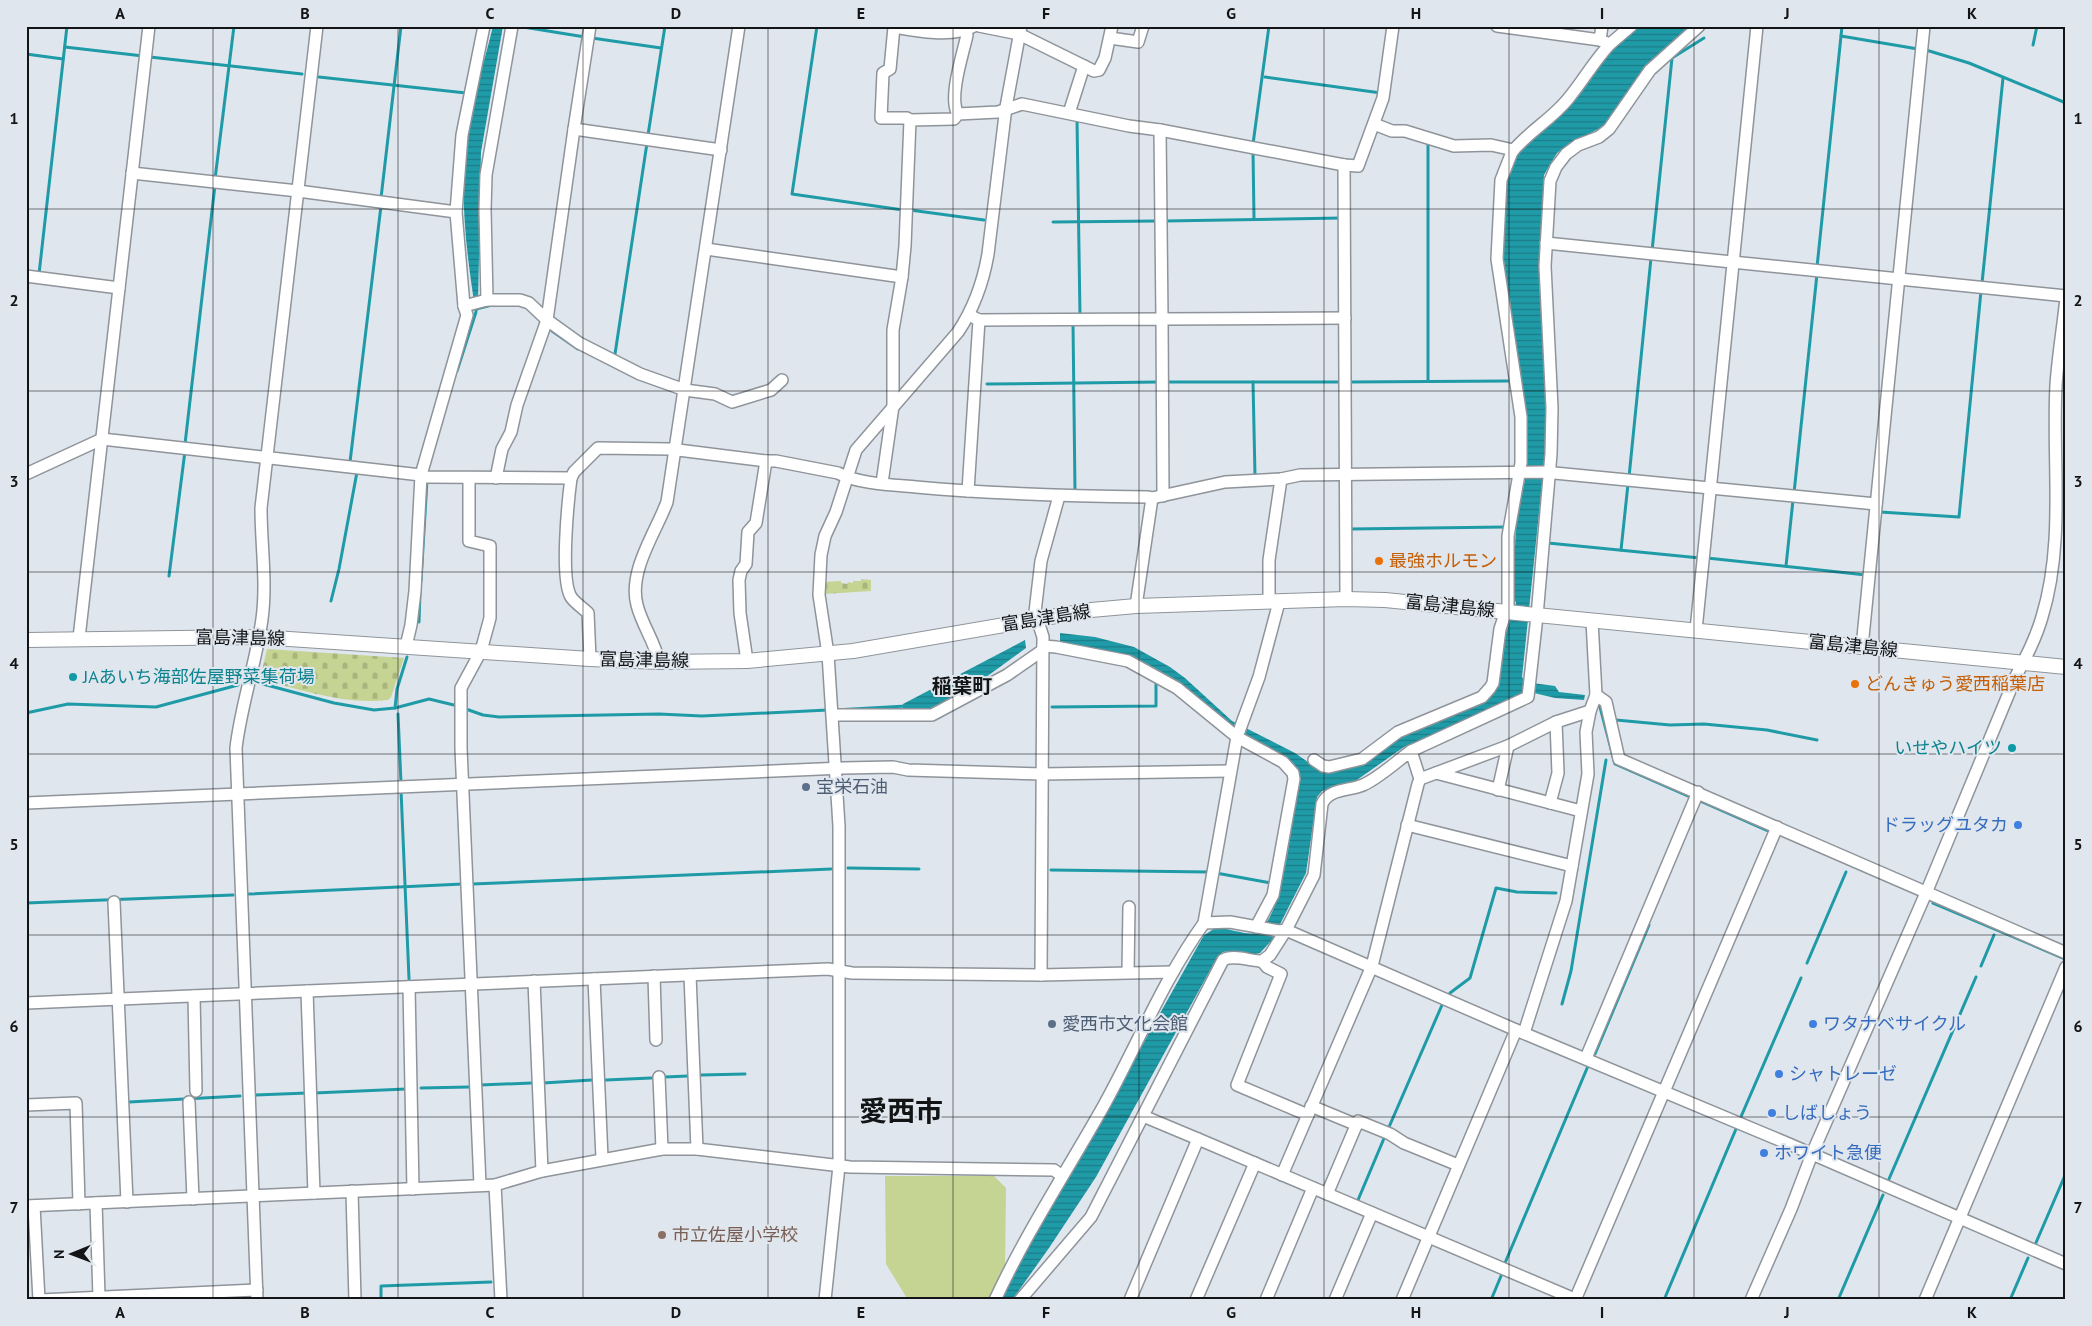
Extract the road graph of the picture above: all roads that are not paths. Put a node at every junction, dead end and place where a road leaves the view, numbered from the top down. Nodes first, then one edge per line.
1 (149, 26) edge
2 (317, 26) edge
3 (484, 26) edge
4 (512, 26) edge
5 (590, 26) edge
6 (739, 26) edge
7 (979, 26) edge
8 (1112, 26) edge
9 (1144, 26) edge
10 (1393, 26) edge
11 (1497, 26) edge
12 (1602, 26) edge
13 (1631, 26) edge
14 (1699, 26) edge
15 (1757, 26) edge
16 (1924, 26) edge
17 (894, 27) edge
18 (970, 29) edge
19 (1020, 30) edge
20 (1110, 38) junction
21 (1605, 42) junction
22 (1084, 66) junction
23 (1006, 107) junction
24 (1069, 113) junction
25 (958, 114) junction
26 (910, 120) junction
27 (1374, 124) junction
28 (574, 129) junction
29 (1160, 130) junction
30 (721, 150) junction
31 (1512, 152) junction
32 (1344, 165) junction
33 (132, 173) junction
34 (298, 191) junction
35 (456, 212) junction
36 (1546, 243) junction
37 (706, 249) junction
38 (1735, 262) junction
39 (26, 276) edge
40 (902, 277) junction
41 (1898, 278) junction
42 (119, 288) junction
43 (2066, 297) edge
44 (484, 301) junction
45 (466, 305) junction
46 (974, 317) junction
47 (1345, 318) junction
48 (1162, 319) junction
49 (547, 320) junction
50 (782, 380) dead end
51 (685, 390) junction
52 (893, 406) junction
53 (102, 439) junction
54 (676, 451) junction
55 (267, 458) junction
56 (766, 461) junction
57 (1521, 471) junction
58 (1546, 472) junction
59 (26, 474) edge
60 (1346, 474) junction
61 (421, 475) junction
62 (469, 478) junction
63 (496, 478) junction
64 (571, 478) junction
65 (848, 478) junction
66 (1280, 479) junction
67 (882, 483) junction
68 (1710, 489) junction
69 (968, 491) junction
70 (1059, 496) junction
71 (1158, 497) junction
72 (1876, 504) junction
73 (1346, 599) junction
74 (1274, 602) junction
75 (1136, 606) junction
76 (1508, 612) junction
77 (1535, 616) junction
78 (1038, 619) junction
79 (1592, 621) junction
80 (1696, 630) junction
81 (259, 637) junction
82 (79, 638) junction
83 (26, 640) edge
84 (406, 646) junction
85 (1862, 647) junction
86 (1043, 648) junction
87 (481, 651) junction
88 (828, 654) junction
89 (590, 659) junction
90 (747, 661) junction
91 (659, 662) junction
92 (2023, 663) junction
93 (2066, 667) edge
94 (1596, 695) junction
95 (833, 711) junction
96 (1590, 711) junction
97 (1556, 722) junction
98 (1239, 732) junction
99 (1508, 746) junction
100 (1411, 751) junction
101 (1314, 760) dead end
102 (837, 768) junction
103 (1230, 772) junction
104 (1436, 773) junction
105 (1042, 774) junction
106 (1420, 779) junction
107 (463, 784) junction
108 (1498, 790) junction
109 (1698, 792) junction
110 (237, 794) junction
111 (26, 803) edge
112 (1550, 803) junction
113 (1581, 811) junction
114 (1407, 825) junction
115 (1777, 827) junction
116 (1572, 866) junction
117 (1926, 893) junction
118 (114, 902) dead end
119 (1128, 907) dead end
120 (1204, 924) junction
121 (1258, 927) junction
122 (1282, 931) junction
123 (2066, 954) edge
124 (1262, 961) junction
125 (1372, 966) junction
126 (2066, 968) edge
127 (840, 971) junction
128 (1128, 972) junction
129 (1173, 972) junction
130 (690, 974) junction
131 (1041, 975) junction
132 (654, 976) junction
133 (594, 979) junction
134 (534, 981) junction
135 (472, 984) junction
136 (409, 987) junction
137 (307, 991) junction
138 (245, 994) junction
139 (194, 996) junction
140 (118, 999) junction
141 (26, 1003) edge
142 (1520, 1031) junction
143 (656, 1040) dead end
144 (1586, 1058) junction
145 (659, 1077) dead end
146 (196, 1091) dead end
147 (1665, 1093) junction
148 (189, 1102) dead end
149 (26, 1105) edge
150 (1310, 1110) junction
151 (1143, 1116) junction
152 (1356, 1125) junction
153 (1198, 1139) junction
154 (662, 1149) junction
155 (697, 1149) junction
156 (1812, 1154) junction
157 (602, 1158) junction
158 (1255, 1163) junction
159 (1458, 1165) junction
160 (839, 1166) junction
161 (542, 1171) junction
162 (1282, 1175) junction
163 (1062, 1176) junction
164 (494, 1184) junction
165 (480, 1185) junction
166 (414, 1188) junction
167 (1313, 1188) junction
168 (352, 1192) junction
169 (314, 1193) junction
170 (1327, 1194) junction
171 (253, 1196) junction
172 (193, 1199) junction
173 (127, 1202) junction
174 (96, 1203) junction
175 (79, 1204) junction
176 (30, 1206) edge
177 (1372, 1213) junction
178 (1960, 1218) junction
179 (1429, 1237) junction
180 (2066, 1264) edge
181 (257, 1295) edge
182 (99, 1297) junction
183 (161, 1297) edge
184 (40, 1300) edge
185 (355, 1300) edge
186 (501, 1300) edge
187 (825, 1300) edge
188 (995, 1300) edge
189 (1020, 1300) edge
190 (1130, 1300) edge
191 (1196, 1300) edge
192 (1266, 1300) edge
193 (1336, 1300) edge
194 (1402, 1300) edge
195 (1576, 1300) edge
196 (1752, 1300) edge
197 (1925, 1300) edge

1 - 33 street
2 - 34 street
3 - 35 street
4 - 44 street
5 - 28 street
6 - 30 street
7 - 19 street
8 - 20 street
9 - 20 street
10 - 27 street
11 - 21 street
12 - 21 street
13 - 21 street
14 - 36 street
15 - 38 street
16 - 41 street
17 - 18 street
17 - 26 street
18 - 25 street
19 - 22 street
19 - 23 street
20 - 22 street
21 - 31 street
22 - 24 street
23 - 24 street
23 - 25 street
23 - 46 street
24 - 29 street
25 - 26 street
26 - 40 street
27 - 31 street
27 - 32 street
28 - 30 street
28 - 49 street
29 - 32 street
29 - 48 street
30 - 37 street
31 - 57 street
32 - 47 street
33 - 34 street
33 - 42 street
34 - 35 street
34 - 55 street
35 - 45 street
36 - 38 street
36 - 58 street
37 - 40 street
37 - 51 street
38 - 41 street
38 - 68 street
39 - 42 street
40 - 52 street
41 - 43 street
41 - 72 street
42 - 53 street
43 - 92 street
44 - 45 street
44 - 49 street
45 - 61 street
46 - 48 street
46 - 52 street
46 - 69 street
47 - 48 street
47 - 60 street
48 - 71 street
49 - 51 street
49 - 63 street
50 - 51 street
51 - 54 street
52 - 65 street
52 - 67 street
53 - 55 street
53 - 59 street
53 - 82 street
54 - 56 street
54 - 64 street
54 - 91 street
55 - 61 street
55 - 81 street
56 - 65 street
56 - 90 street
57 - 58 street
57 - 60 street
57 - 76 street
58 - 68 street
58 - 77 street
60 - 66 street
60 - 73 street
61 - 62 street
61 - 84 street
62 - 63 street
62 - 87 street
63 - 64 street
64 - 89 street
65 - 67 street
65 - 88 street
66 - 71 street
66 - 74 street
67 - 69 street
68 - 72 street
68 - 80 street
69 - 70 street
70 - 71 street
70 - 78 street
71 - 75 street
72 - 85 street
73 - 74 main road, 富島津島線
73 - 76 main road, 富島津島線
74 - 75 main road, 富島津島線
74 - 98 street
75 - 78 main road, 富島津島線
76 - 77 main road, 富島津島線
76 - 101 street
77 - 79 main road, 富島津島線
77 - 100 street
78 - 86 street
78 - 88 main road, 富島津島線
79 - 80 main road, 富島津島線
79 - 94 street
80 - 85 main road, 富島津島線
81 - 82 main road, 富島津島線
81 - 84 main road, 富島津島線
81 - 110 street
82 - 83 main road, 富島津島線
84 - 87 main road, 富島津島線
85 - 92 main road, 富島津島線
86 - 95 street
86 - 98 street
86 - 105 street
87 - 89 main road, 富島津島線
87 - 107 street
88 - 90 main road, 富島津島線
88 - 95 street
89 - 91 main road, 富島津島線
90 - 91 main road, 富島津島線
92 - 93 main road, 富島津島線
92 - 117 street
94 - 96 street
94 - 109 street
95 - 102 street
96 - 97 street
96 - 113 street
97 - 99 street
97 - 112 street
98 - 103 street
98 - 121 street
99 - 104 street
99 - 108 street
100 - 106 street
100 - 122 street
102 - 105 street
102 - 107 street
102 - 127 street
103 - 105 street
103 - 120 street
104 - 106 street
104 - 108 street
105 - 131 street
106 - 114 street
107 - 110 street
107 - 135 street
108 - 112 street
109 - 115 street
109 - 144 street
110 - 111 street
110 - 138 street
112 - 113 street
113 - 116 street
114 - 116 street
114 - 125 street
115 - 117 street
115 - 147 street
116 - 142 street
117 - 123 street
117 - 156 street
118 - 140 street
119 - 128 street
120 - 121 street
120 - 129 street
121 - 122 street
122 - 124 street
122 - 125 street
124 - 150 street
124 - 151 street
125 - 142 street
125 - 150 street
126 - 178 street
127 - 130 street
127 - 131 street
127 - 160 street
128 - 129 street
128 - 131 street
129 - 163 street
130 - 132 street
130 - 155 street
132 - 133 street
132 - 143 street
133 - 134 street
133 - 157 street
134 - 135 street
134 - 161 street
135 - 136 street
135 - 165 street
136 - 137 street
136 - 166 street
137 - 138 street
137 - 169 street
138 - 139 street
138 - 171 street
139 - 140 street
139 - 146 street
140 - 141 street
140 - 173 street
142 - 144 street
142 - 159 street
144 - 147 street
145 - 154 street
147 - 156 street
147 - 195 street
148 - 172 street
149 - 175 street
150 - 152 street
150 - 162 street
151 - 153 street
151 - 189 street
152 - 159 street
152 - 170 street
153 - 158 street
153 - 190 street
154 - 155 street
154 - 157 street
155 - 160 street
156 - 178 street
156 - 196 street
157 - 161 street
158 - 162 street
158 - 191 street
159 - 179 street
160 - 163 street
160 - 187 street
161 - 164 street
162 - 167 street
163 - 188 street
164 - 165 street
164 - 186 street
165 - 166 street
166 - 168 street
167 - 170 street
167 - 192 street
168 - 169 street
168 - 185 street
169 - 171 street
170 - 177 street
171 - 172 street
171 - 181 street
172 - 173 street
173 - 174 street
174 - 175 street
174 - 182 street
175 - 176 street
176 - 184 street
177 - 179 street
177 - 193 street
178 - 180 street
178 - 197 street
179 - 194 street
179 - 195 street
181 - 183 street
182 - 183 street
182 - 184 street

